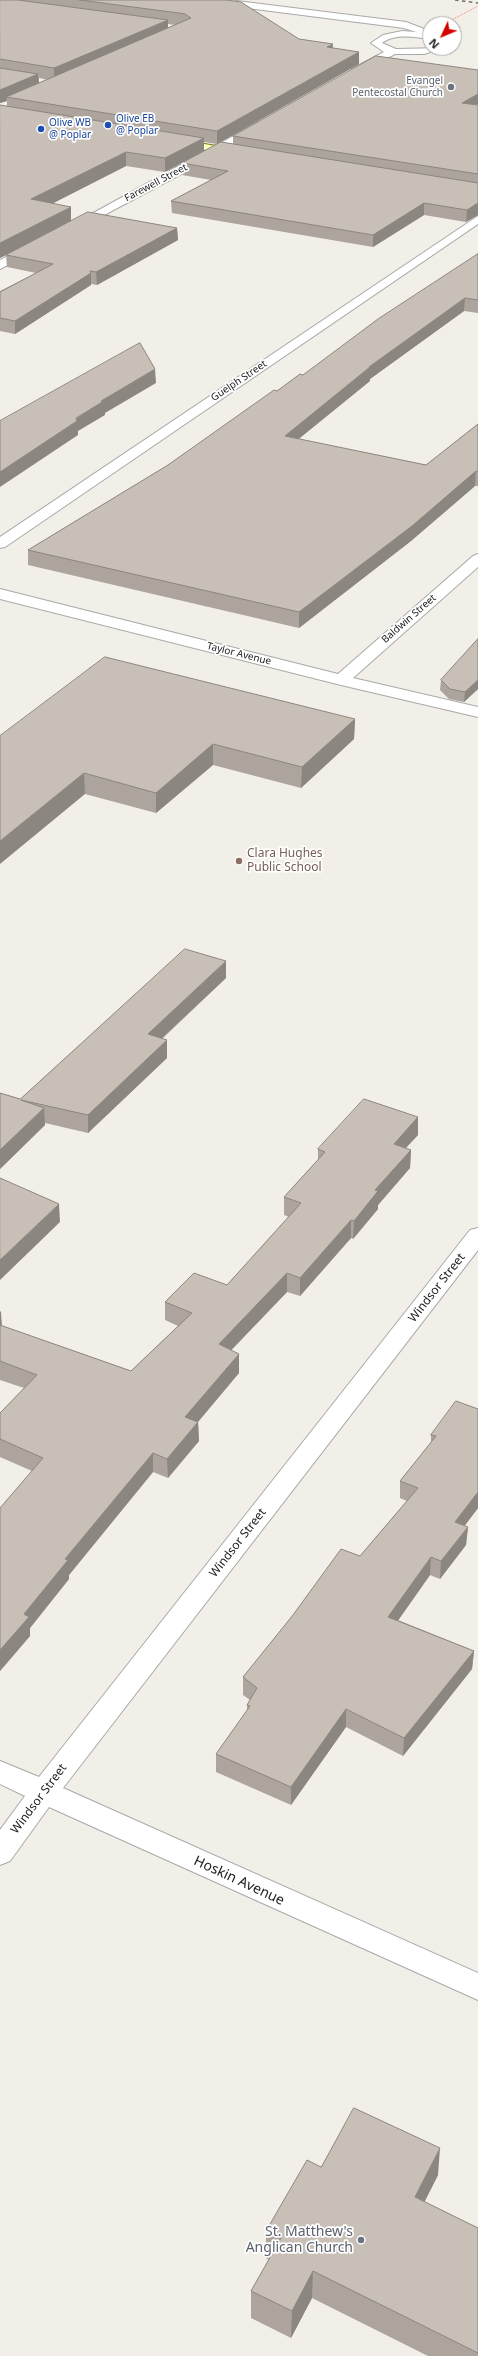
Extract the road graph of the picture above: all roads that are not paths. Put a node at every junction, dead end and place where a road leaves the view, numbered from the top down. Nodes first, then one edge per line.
1 (208, 0) edge
2 (422, 31) edge
3 (422, 36) edge
4 (393, 51) junction
5 (422, 51) edge
6 (345, 77) edge
7 (270, 119) edge
8 (166, 141) edge
9 (219, 149) junction
10 (250, 154) edge
11 (478, 219) edge
12 (64, 232) edge
13 (42, 243) edge
14 (0, 265) edge
15 (0, 544) edge
16 (478, 559) edge
17 (0, 594) edge
18 (341, 680) junction
19 (478, 712) edge
20 (478, 1235) edge
21 (0, 1772) edge
22 (44, 1791) junction
23 (0, 1852) edge
24 (478, 1987) edge

1 - 2 street
3 - 4 street
4 - 5 street
4 - 6 street
7 - 9 street, Farewell Street
8 - 9 main road
9 - 10 main road
9 - 12 street, Farewell Street
11 - 15 street, Guelph Street
13 - 14 street
16 - 18 street, Baldwin Street
17 - 18 street, Taylor Avenue
18 - 19 street, Taylor Avenue
20 - 22 street, Windsor Street
21 - 22 street, Hoskin Avenue
22 - 23 street, Windsor Street
22 - 24 street, Hoskin Avenue

